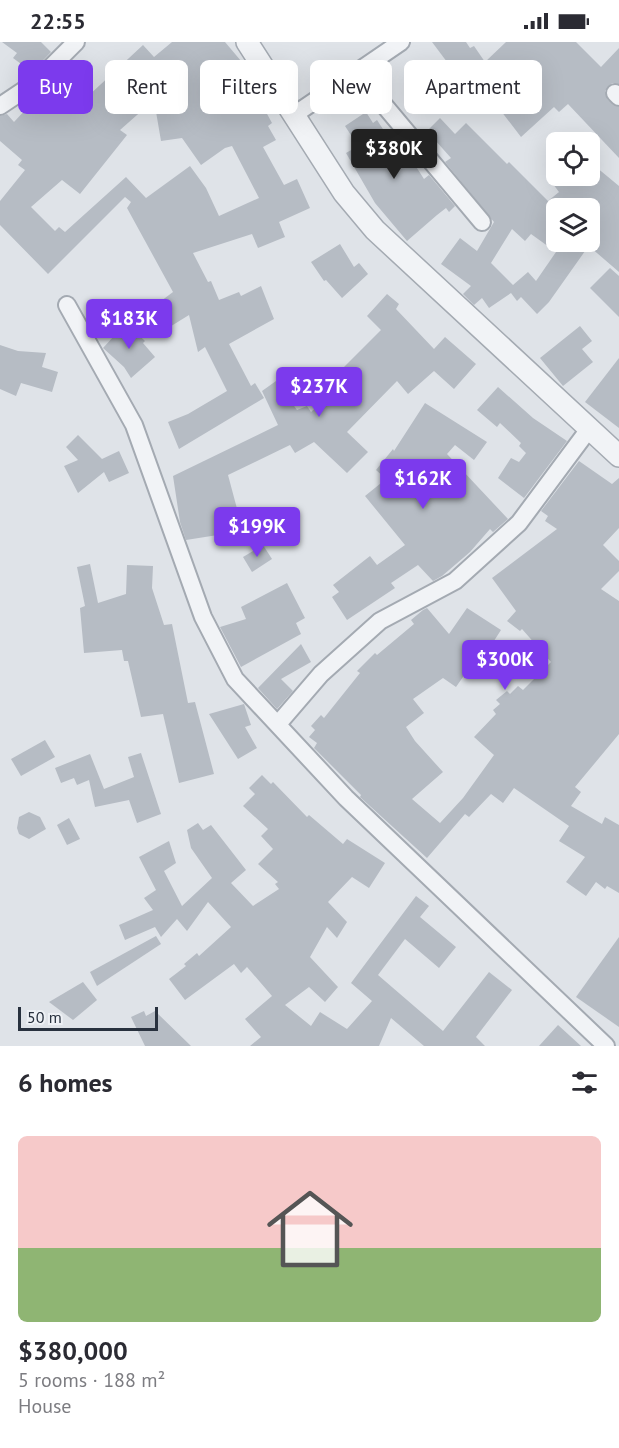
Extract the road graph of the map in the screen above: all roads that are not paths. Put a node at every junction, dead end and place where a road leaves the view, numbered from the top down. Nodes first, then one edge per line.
1 (76, 42) edge
2 (247, 42) edge
3 (402, 42) edge
4 (377, 60) edge
5 (310, 105) edge
6 (0, 106) edge
7 (392, 114) edge
8 (294, 115) junction
9 (482, 222) dead end
10 (67, 305) dead end
11 (589, 429) junction
12 (619, 456) edge
13 (278, 724) junction
14 (606, 1046) edge

1 - 6 street
2 - 8 street
3 - 4 street
5 - 8 street
7 - 9 street
8 - 11 street
10 - 13 street
11 - 12 street
11 - 13 street
13 - 14 street

